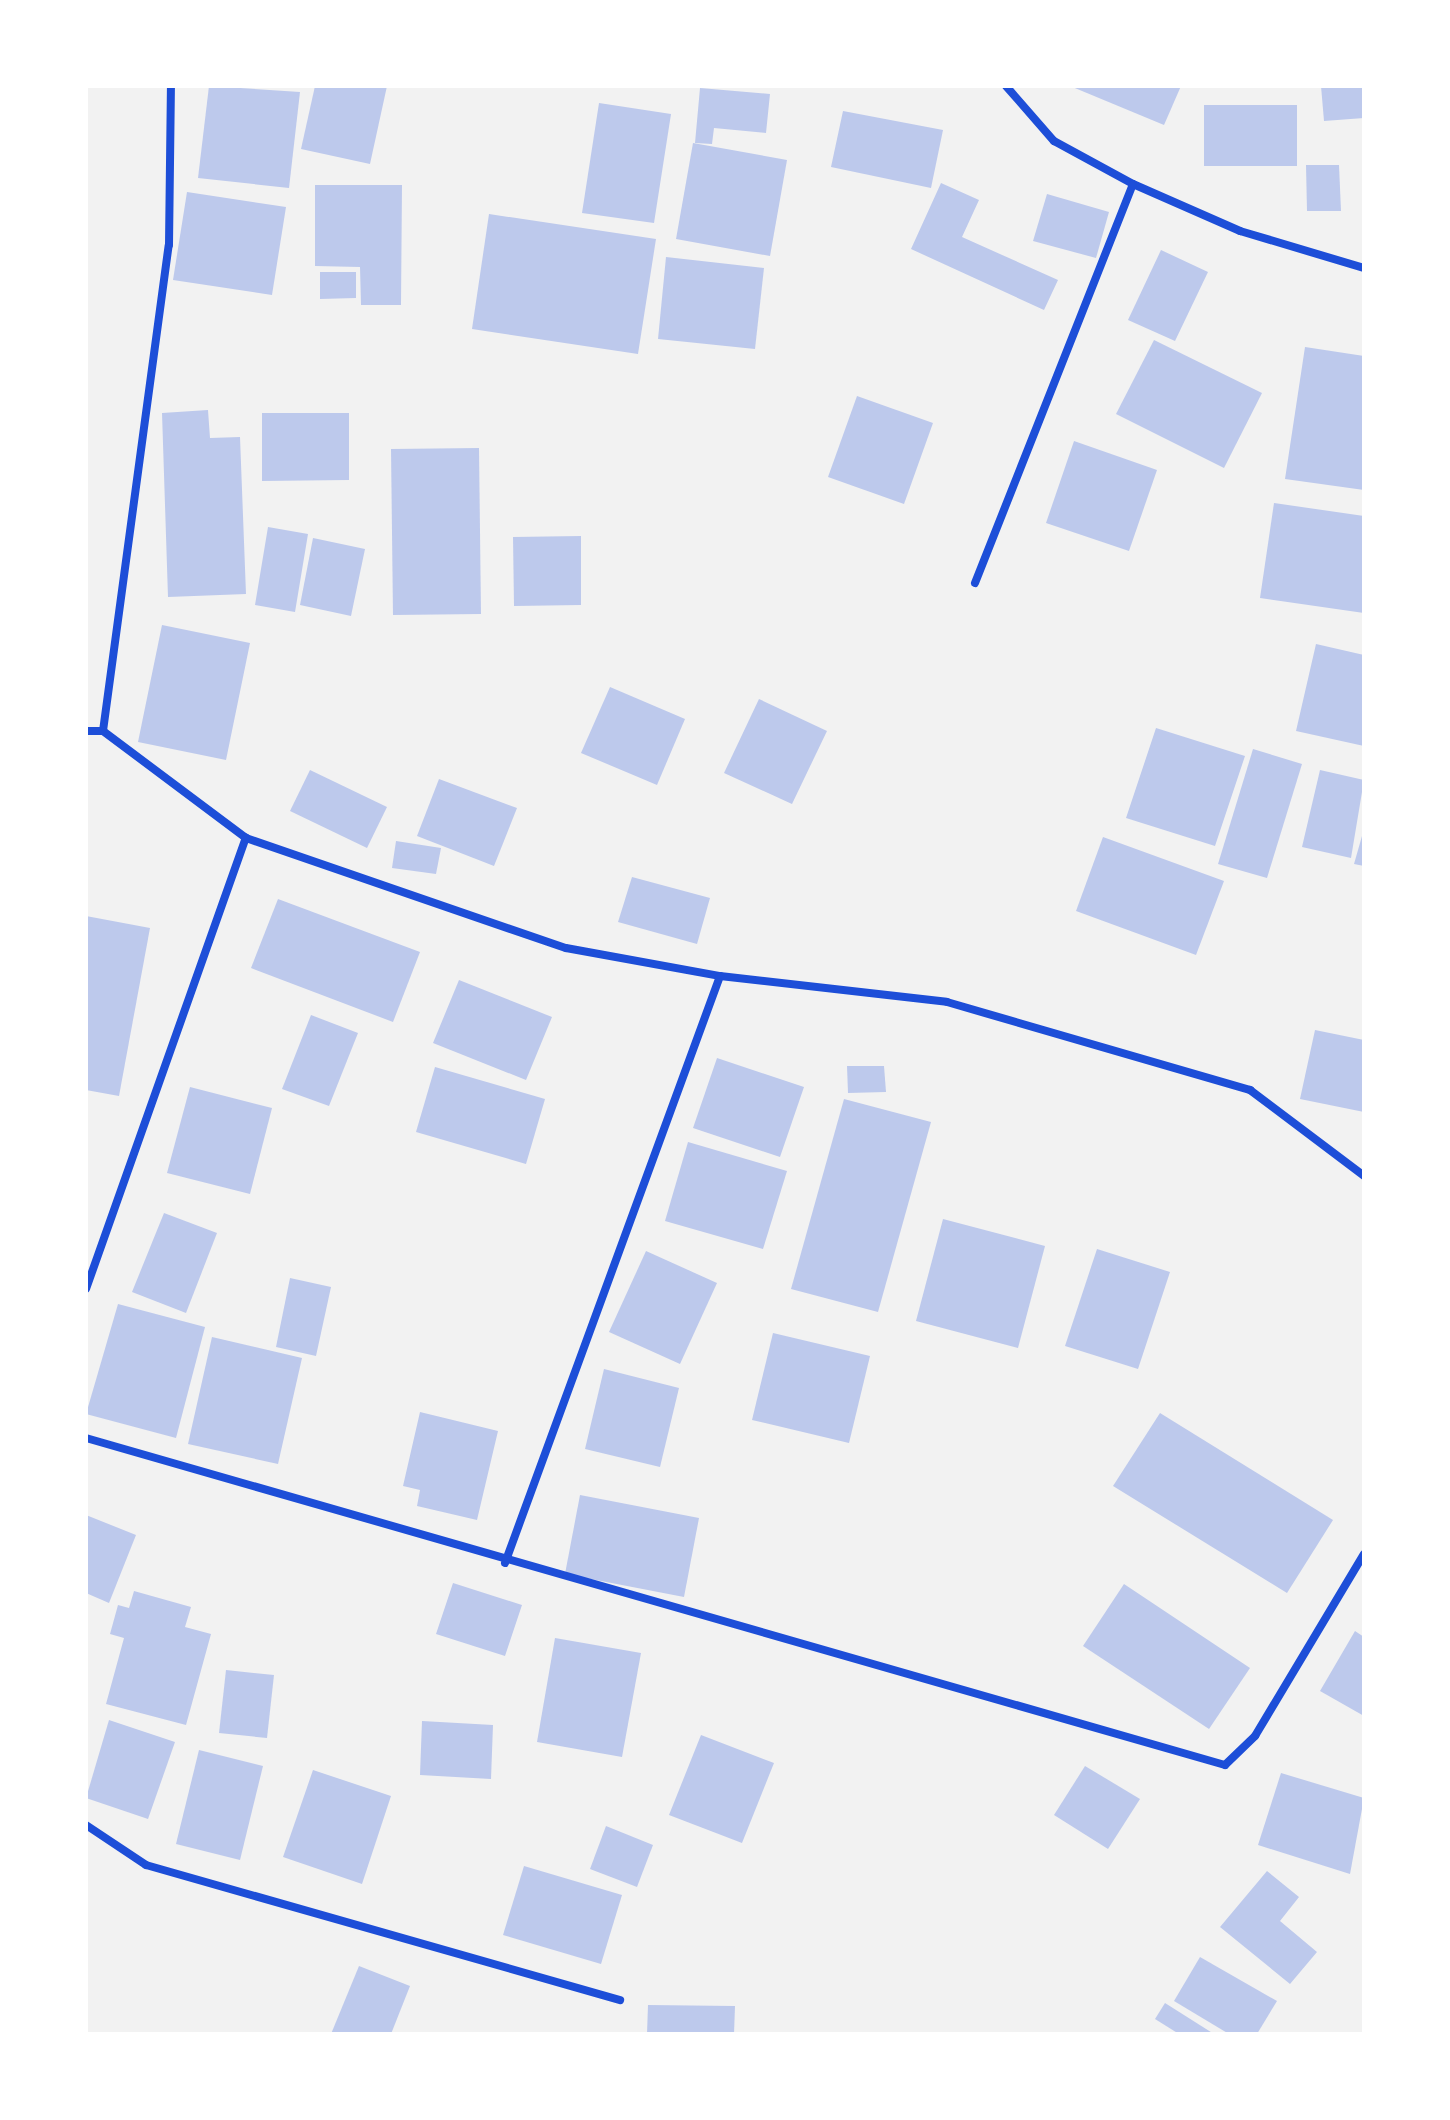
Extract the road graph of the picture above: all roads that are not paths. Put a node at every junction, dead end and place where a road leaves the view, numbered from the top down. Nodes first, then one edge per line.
1 (171, 86) edge
2 (1006, 86) edge
3 (1133, 184) junction
4 (1364, 268) edge
5 (975, 583) dead end
6 (86, 731) edge
7 (103, 731) junction
8 (246, 838) junction
9 (720, 976) junction
10 (1364, 1176) edge
11 (86, 1289) edge
12 (86, 1438) edge
13 (1364, 1554) edge
14 (505, 1563) junction
15 (86, 1825) edge
16 (620, 2000) dead end

1 - 7 street
2 - 3 street
3 - 4 street
3 - 5 street
6 - 7 street
7 - 8 street
8 - 9 street
8 - 11 street
9 - 10 street
9 - 14 street
12 - 14 street
13 - 14 street
15 - 16 street

